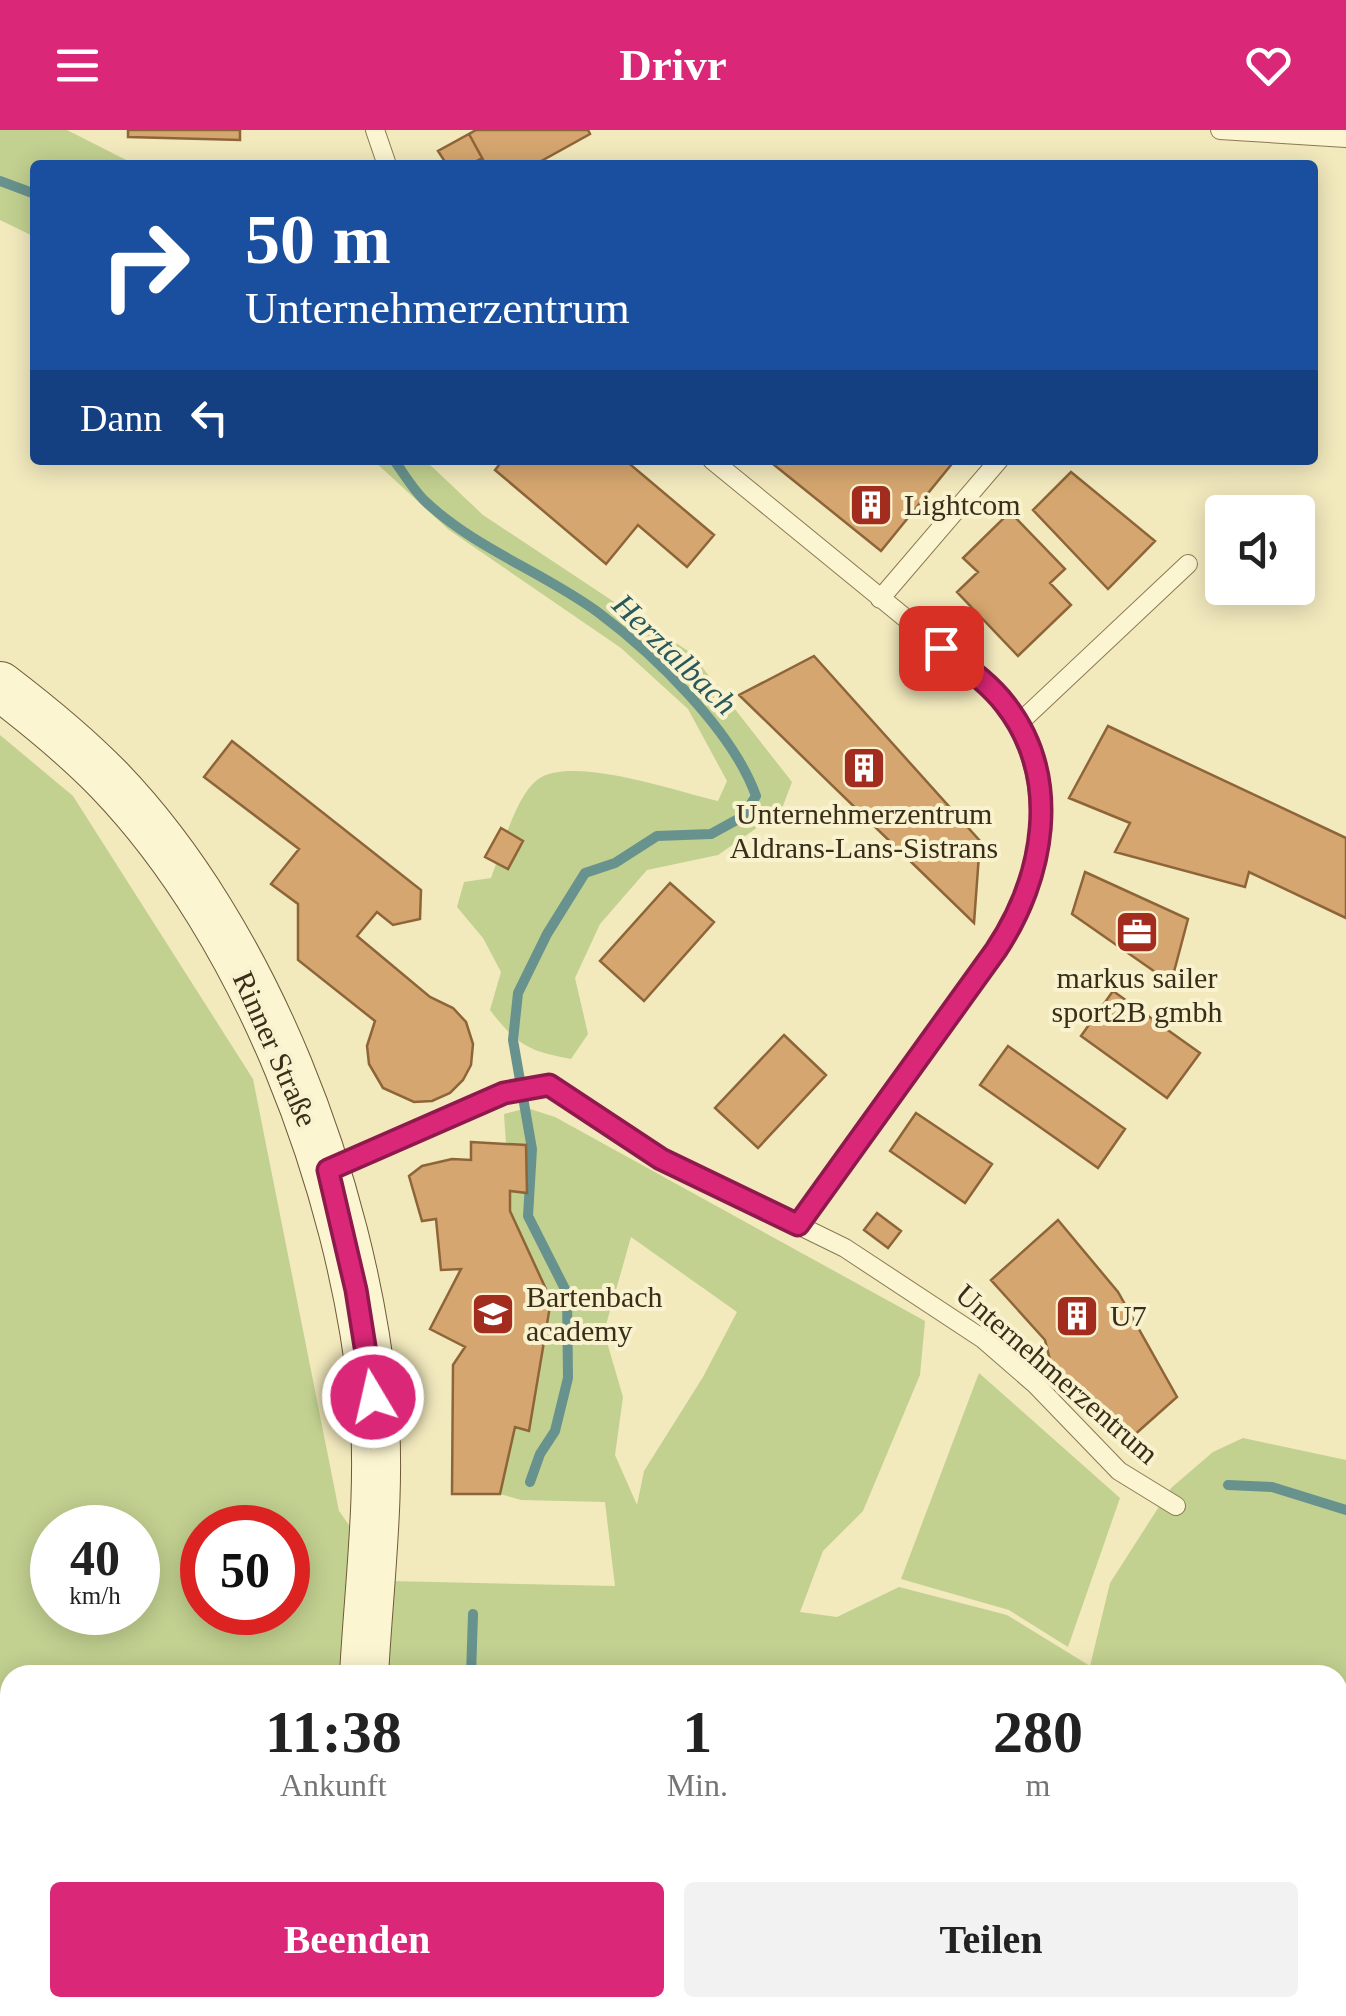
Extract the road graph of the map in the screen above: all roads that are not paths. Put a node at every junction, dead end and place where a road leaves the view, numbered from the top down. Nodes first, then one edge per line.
1 (374, 130) edge
2 (1220, 130) edge
3 (1346, 138) edge
4 (384, 160) edge
5 (718, 465) edge
6 (996, 465) edge
7 (1188, 564) dead end
8 (880, 599) junction
9 (0, 686) edge
10 (1018, 724) junction
11 (328, 1170) junction
12 (798, 1225) junction
13 (1176, 1506) dead end
14 (365, 1665) edge

1 - 4 lane
2 - 3 lane
5 - 8 lane
6 - 8 lane
7 - 10 lane
8 - 10 lane
9 - 11 main road, Rinner Straße
10 - 12 lane
11 - 12 lane, Unternehmerzentrum
11 - 14 main road, Rinner Straße
12 - 13 lane, Unternehmerzentrum

